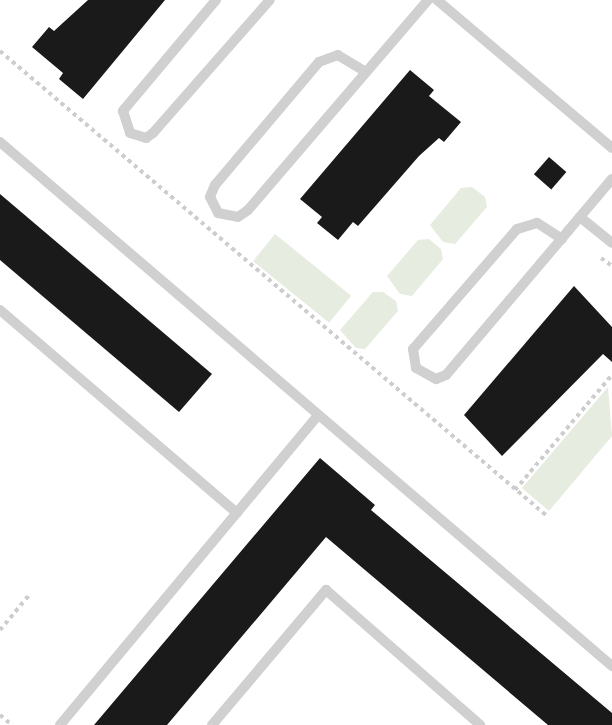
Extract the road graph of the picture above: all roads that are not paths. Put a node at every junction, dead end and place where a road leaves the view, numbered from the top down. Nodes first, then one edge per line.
1 (216, 0) edge
2 (270, 0) edge
3 (428, 0) edge
4 (437, 0) edge
5 (366, 72) junction
6 (0, 142) edge
7 (612, 148) edge
8 (612, 179) edge
9 (580, 217) junction
10 (562, 239) junction
11 (612, 243) edge
12 (0, 310) edge
13 (318, 415) junction
14 (237, 513) junction
15 (612, 666) edge
16 (60, 725) edge
17 (212, 725) edge
18 (480, 725) edge

1 - 2 lane
3 - 5 lane
4 - 7 lane
5 - 5 lane
6 - 13 lane
8 - 9 lane
9 - 10 lane
9 - 11 lane
10 - 10 lane
12 - 14 lane
13 - 14 lane
13 - 15 lane
14 - 16 lane
17 - 18 lane

